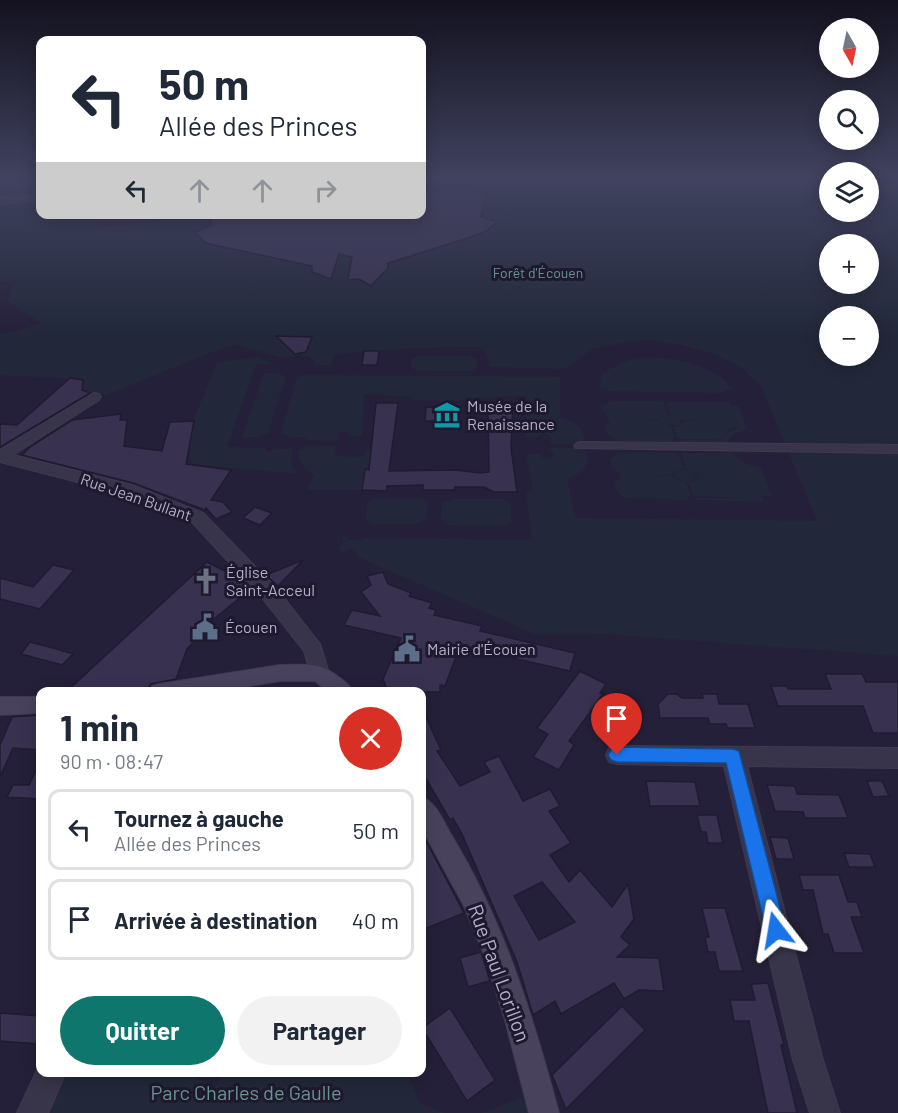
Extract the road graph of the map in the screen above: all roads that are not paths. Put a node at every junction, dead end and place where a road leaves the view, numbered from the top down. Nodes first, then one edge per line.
1 (94, 397) dead end
2 (580, 446) dead end
3 (898, 449) edge
4 (0, 457) edge
5 (319, 673) junction
6 (205, 687) edge
7 (337, 687) edge
8 (36, 705) edge
9 (0, 706) edge
10 (617, 755) dead end
11 (733, 756) junction
12 (898, 758) edge
13 (426, 815) edge
14 (50, 1077) edge
15 (32, 1113) edge
16 (544, 1113) edge
17 (825, 1113) edge

1 - 4 street
2 - 3 street
4 - 5 street, Rue Jean Bullant
5 - 6 main road
5 - 7 main road
8 - 9 main road
10 - 11 street
11 - 12 street
11 - 17 street
13 - 16 main road, Rue Paul Lorillon
14 - 15 street

